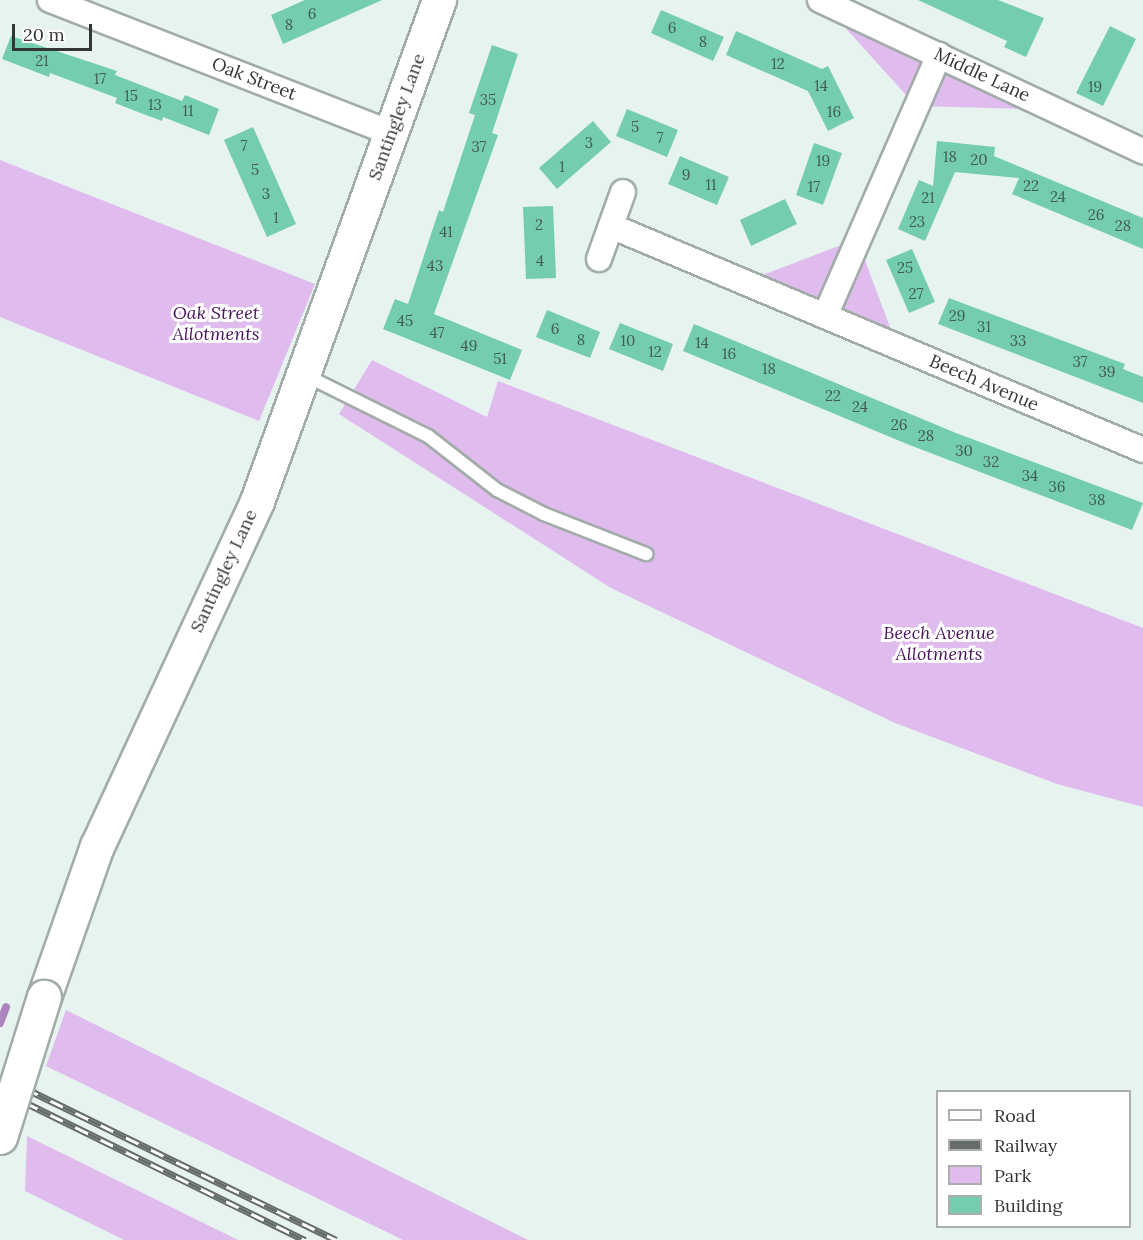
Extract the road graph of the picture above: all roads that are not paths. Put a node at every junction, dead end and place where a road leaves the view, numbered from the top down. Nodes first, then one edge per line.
1 (439, 0) edge
2 (820, 0) edge
3 (57, 1) edge
4 (939, 55) junction
5 (391, 132) junction
6 (1143, 151) edge
7 (623, 192) dead end
8 (611, 226) junction
9 (599, 259) dead end
10 (825, 315) junction
11 (305, 375) junction
12 (1143, 450) edge
13 (646, 554) dead end
14 (0, 1137) edge

1 - 5 street, Santingley Lane
2 - 4 street, Middle Lane
3 - 5 street, Oak Street
4 - 6 street, Middle Lane
4 - 10 street
5 - 11 street, Santingley Lane
7 - 8 street
8 - 9 street
8 - 10 street, Beech Avenue
10 - 12 street, Beech Avenue
11 - 13 lane
11 - 14 street, Santingley Lane, bridge

